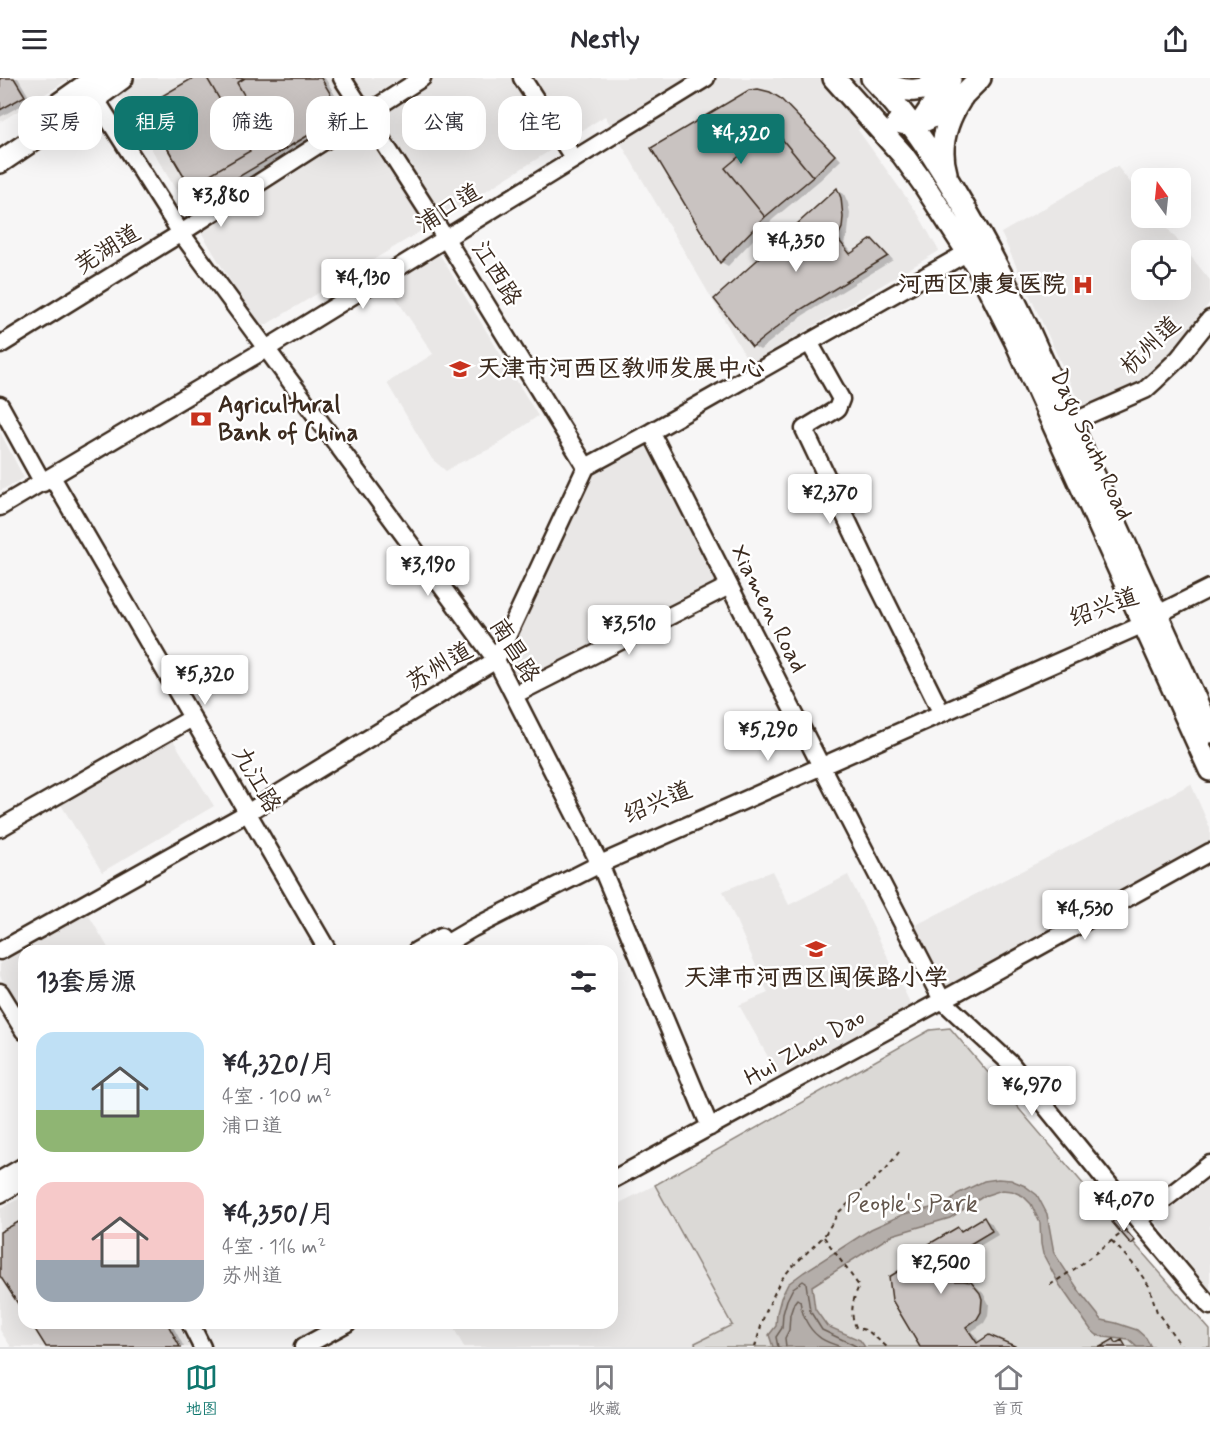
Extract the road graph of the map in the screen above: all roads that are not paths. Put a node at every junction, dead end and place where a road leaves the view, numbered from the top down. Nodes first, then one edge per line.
1 (122, 78) edge
2 (342, 78) edge
3 (422, 78) edge
4 (522, 78) edge
5 (706, 78) edge
6 (874, 78) edge
7 (950, 78) edge
8 (980, 78) edge
9 (90, 85) edge
10 (840, 85) edge
11 (354, 96) edge
12 (962, 97) junction
13 (390, 99) edge
14 (910, 132) junction
15 (0, 145) edge
16 (310, 150) edge
17 (389, 150) edge
18 (574, 159) junction
19 (0, 162) edge
20 (948, 180) junction
21 (181, 233) junction
22 (446, 239) junction
23 (968, 252) junction
24 (1210, 319) edge
25 (809, 342) junction
26 (0, 345) edge
27 (266, 349) junction
28 (0, 405) edge
29 (1063, 427) junction
30 (651, 432) junction
31 (586, 467) junction
32 (47, 480) junction
33 (0, 507) edge
34 (729, 586) junction
35 (1207, 594) edge
36 (1148, 618) junction
37 (496, 660) junction
38 (514, 695) junction
39 (937, 704) junction
40 (192, 718) junction
41 (1210, 732) edge
42 (819, 763) junction
43 (1210, 770) edge
44 (247, 813) junction
45 (0, 828) edge
46 (1210, 852) edge
47 (598, 860) junction
48 (324, 945) edge
49 (427, 945) edge
50 (444, 945) edge
51 (0, 951) edge
52 (0, 992) edge
53 (942, 1000) junction
54 (18, 1021) edge
55 (710, 1127) junction
56 (1210, 1164) edge
57 (18, 1170) edge
58 (618, 1176) edge
59 (0, 1180) edge
60 (18, 1184) edge
61 (0, 1194) edge
62 (1138, 1220) junction
63 (1210, 1306) edge
64 (192, 1329) edge
65 (335, 1329) edge
66 (202, 1347) edge
67 (303, 1347) edge

1 - 9 main road
2 - 11 street, 江西路
3 - 13 street, 芜湖道
4 - 18 street
5 - 18 street, 浦口道
6 - 7 main road
6 - 14 main road
7 - 14 main road
8 - 12 main road
9 - 15 main road
9 - 19 main road
9 - 21 street, 南昌路
10 - 14 main road
12 - 14 main road
12 - 20 main road
14 - 20 main road, Dagu South Road
14 - 23 main road, Dagu South Road
16 - 21 street, 芜湖道
17 - 22 street, 江西路
18 - 22 street, 浦口道
20 - 29 main road, Dagu South Road
21 - 26 street, 芜湖道
21 - 27 street, 南昌路
22 - 27 street, 浦口道
22 - 31 street, 江西路
23 - 25 street
23 - 29 main road, Dagu South Road
24 - 29 street, 杭州道
25 - 30 street
25 - 39 street
27 - 32 street, 浦口道
27 - 37 street, 南昌路
28 - 32 street, 九江路
29 - 36 main road, Dagu South Road
30 - 31 street
30 - 34 street, Xiamen Road
31 - 37 street, 苏州道
32 - 33 street, 浦口道
32 - 40 street, 九江路
34 - 38 street
34 - 42 street, Xiamen Road
35 - 36 street, 绍兴道
36 - 39 street, 绍兴道
36 - 41 main road, Dagu South Road
36 - 42 street, 绍兴道
36 - 43 main road, Dagu South Road
37 - 38 street, 南昌路
37 - 44 street, 苏州道
38 - 47 street, 南昌路
39 - 42 street, 绍兴道
40 - 44 street, 九江路
40 - 45 street
42 - 47 street, 绍兴道
42 - 53 street, Xiamen Road
44 - 48 street, 九江路
44 - 51 street, 苏州道
46 - 53 street, Hui Zhou Dao
47 - 49 street, 绍兴道
47 - 50 street, 绍兴道
47 - 55 street, 南昌路
52 - 54 street
53 - 55 street, Hui Zhou Dao
53 - 62 street, Xiamen Road
55 - 58 street, Hui Zhou Dao
56 - 62 street
57 - 59 street
60 - 61 street
62 - 63 street, Xiamen Road
64 - 66 street
65 - 67 street

